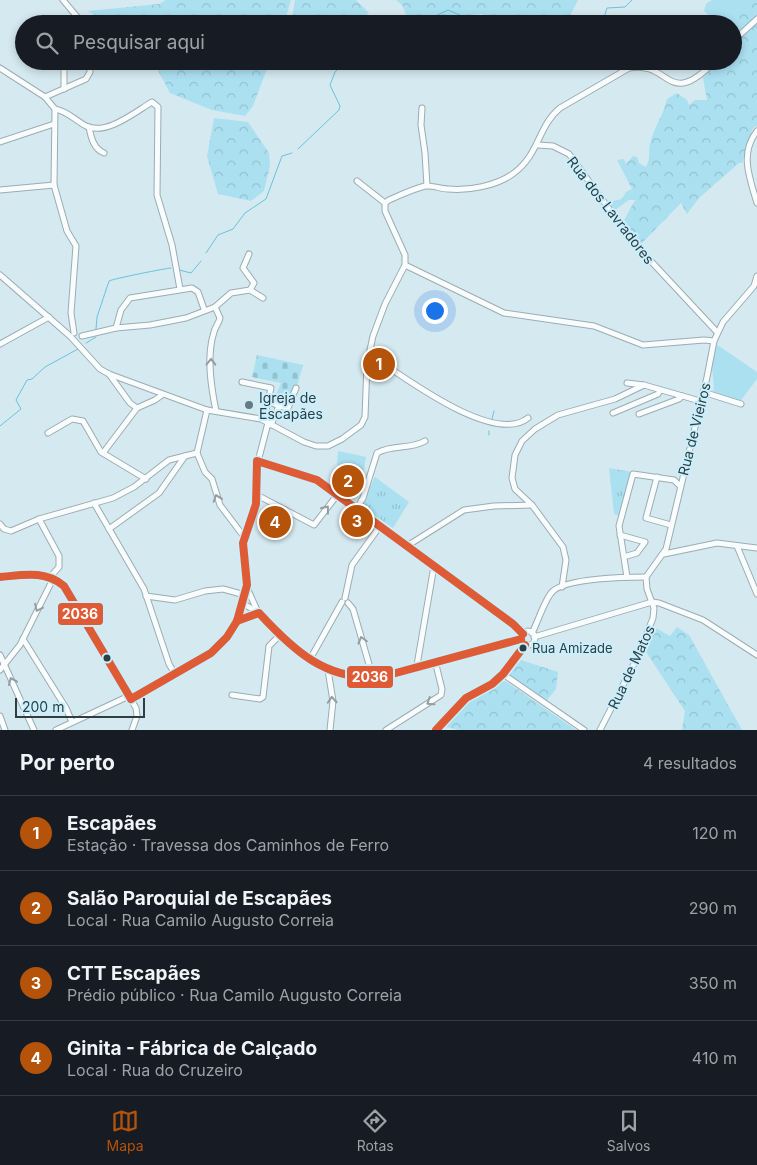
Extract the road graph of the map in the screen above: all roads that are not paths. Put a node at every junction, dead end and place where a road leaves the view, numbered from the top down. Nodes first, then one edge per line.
1 (63, 0) edge
2 (75, 15) edge
3 (757, 19) edge
4 (742, 32) edge
5 (0, 68) edge
6 (64, 70) edge
7 (90, 70) edge
8 (626, 70) edge
9 (651, 70) edge
10 (707, 70) edge
11 (64, 89) junction
12 (45, 96) junction
13 (422, 108) dead end
14 (55, 109) junction
15 (54, 124) junction
16 (89, 127) junction
17 (757, 132) edge
18 (0, 142) edge
19 (538, 145) junction
20 (104, 153) dead end
21 (357, 181) dead end
22 (54, 185) junction
23 (427, 186) junction
24 (0, 190) edge
25 (385, 203) junction
26 (757, 203) edge
27 (249, 254) dead end
28 (405, 265) junction
29 (0, 275) edge
30 (757, 276) edge
31 (755, 286) edge
32 (180, 289) junction
33 (250, 290) junction
34 (263, 298) dead end
35 (215, 307) junction
36 (204, 310) junction
37 (49, 317) junction
38 (116, 328) junction
39 (717, 332) junction
40 (78, 335) junction
41 (714, 341) junction
42 (0, 344) edge
43 (79, 344) junction
44 (369, 354) junction
45 (109, 374) junction
46 (242, 382) dead end
47 (627, 383) dead end
48 (644, 386) junction
49 (296, 388) dead end
50 (660, 390) junction
51 (703, 392) junction
52 (162, 395) junction
53 (682, 396) junction
54 (700, 401) junction
55 (268, 402) junction
56 (741, 404) dead end
57 (279, 406) junction
58 (137, 408) junction
59 (207, 410) junction
60 (216, 411) junction
61 (613, 413) dead end
62 (640, 414) dead end
63 (528, 418) dead end
64 (268, 423) junction
65 (48, 433) dead end
66 (425, 441) dead end
67 (197, 453) junction
68 (104, 454) junction
69 (185, 456) junction
70 (258, 461) junction
71 (657, 477) junction
72 (146, 479) junction
73 (680, 486) junction
74 (338, 494) junction
75 (257, 495) junction
76 (94, 503) junction
77 (532, 505) junction
78 (357, 508) junction
79 (39, 519) junction
80 (0, 524) edge
81 (671, 525) junction
82 (380, 526) junction
83 (109, 529) junction
84 (620, 535) junction
85 (245, 538) junction
86 (408, 546) junction
87 (737, 546) junction
88 (757, 548) edge
89 (664, 554) junction
90 (627, 556) dead end
91 (434, 566) junction
92 (51, 576) junction
93 (0, 577) edge
94 (627, 577) junction
95 (646, 577) junction
96 (247, 585) junction
97 (562, 587) junction
98 (757, 594) edge
99 (245, 595) junction
100 (146, 596) junction
101 (345, 601) junction
102 (652, 602) junction
103 (243, 604) junction
104 (259, 614) junction
105 (236, 621) junction
106 (533, 635) junction
107 (279, 636) junction
108 (522, 637) junction
109 (23, 639) junction
110 (525, 644) junction
111 (0, 654) edge
112 (757, 655) edge
113 (309, 661) junction
114 (435, 661) junction
115 (5, 664) junction
116 (417, 666) junction
117 (0, 670) edge
118 (328, 670) junction
119 (175, 674) junction
120 (503, 674) junction
121 (373, 678) junction
122 (232, 696) dead end
123 (130, 697) junction
124 (0, 716) edge
125 (72, 722) junction
126 (5, 730) edge
127 (34, 730) edge
128 (56, 730) edge
129 (132, 730) edge
130 (330, 730) edge
131 (386, 730) edge
132 (436, 730) edge
133 (584, 730) edge
134 (600, 730) edge

1 - 2 street
3 - 4 street
5 - 12 street
6 - 11 street
7 - 11 street
8 - 19 street
9 - 10 street
11 - 12 street
12 - 14 street
13 - 23 street
14 - 15 street
14 - 16 street
15 - 18 street
15 - 22 street
16 - 20 street
16 - 32 street
17 - 26 street
19 - 23 street
19 - 39 street, Rua dos Lavradores
21 - 25 street
22 - 24 street
22 - 40 street
23 - 25 street
25 - 28 street
27 - 33 street
28 - 41 street
28 - 44 street
29 - 37 street
30 - 31 street
31 - 39 street, Rua de Vieiros
32 - 36 street
32 - 38 street
33 - 34 street
33 - 35 street
35 - 36 street
60 -> 35 street
36 - 38 street
37 - 40 street
37 - 42 street
38 - 40 street
39 - 41 street, Rua de Vieiros
40 - 43 street
40 - 43 street
41 - 51 street, Rua de Vieiros
43 - 45 street
44 - 63 street
44 - 64 street
45 - 52 street
45 - 58 street
46 - 55 street
47 - 48 street
48 - 50 street
48 - 77 street
49 - 57 street
50 - 53 street
50 - 61 street
51 - 54 street, Rua de Vieiros
51 - 56 street
52 - 58 street
52 - 59 street
53 - 54 street
53 - 62 street
54 - 73 street, Rua de Vieiros
55 - 57 street
55 - 64 street
57 - 64 street
58 - 68 street
59 - 60 street
59 - 67 street
60 - 64 street
64 - 70 street
65 - 68 street
66 - 78 street
67 - 69 street
85 -> 67 street
68 - 72 street
69 - 72 street
69 - 83 street
70 - 74 street
70 - 75 street
71 - 73 street
71 - 81 street
71 - 84 street
72 - 76 street
73 - 81 street, Rua de Vieiros
75 -> 74 street
74 - 78 street
75 - 85 street
76 - 79 street
76 - 83 street
77 - 86 street
77 - 97 street
78 - 82 street
79 - 80 street
79 - 92 street
81 - 89 street, Rua de Vieiros
82 - 86 street
82 - 101 street
83 - 100 street
84 - 90 street
84 - 94 street
85 - 96 street
86 - 91 street
87 - 88 street
87 - 89 street
87 - 98 street
89 - 95 street, Rua de Vieiros
91 - 108 street
91 - 116 street
92 - 93 street
92 -> 109 street
92 - 123 street
94 - 95 street
94 - 97 street
95 - 102 street
96 - 99 street
96 - 104 street
97 - 106 street
99 - 100 street
99 - 103 street
100 - 119 street
101 - 113 street
121 -> 101 street
102 - 106 street
102 - 112 street
102 - 134 street, Rua de Matos
103 - 104 street
103 - 105 street
104 - 105 street
104 - 107 street
105 - 119 street
106 - 108 street
106 - 110 street
107 - 113 street
107 - 122 street
108 - 110 street
108 - 114 street
109 - 115 street
109 - 125 street
110 - 120 street
111 - 115 street
113 - 118 street
114 - 116 street
114 -> 131 street
115 - 117 street
127 -> 115 street
116 - 121 street
118 - 121 street
130 -> 118 street
119 - 123 street
120 - 132 street
120 - 133 street
123 - 125 street
123 - 129 street
124 - 126 street
125 - 128 street

